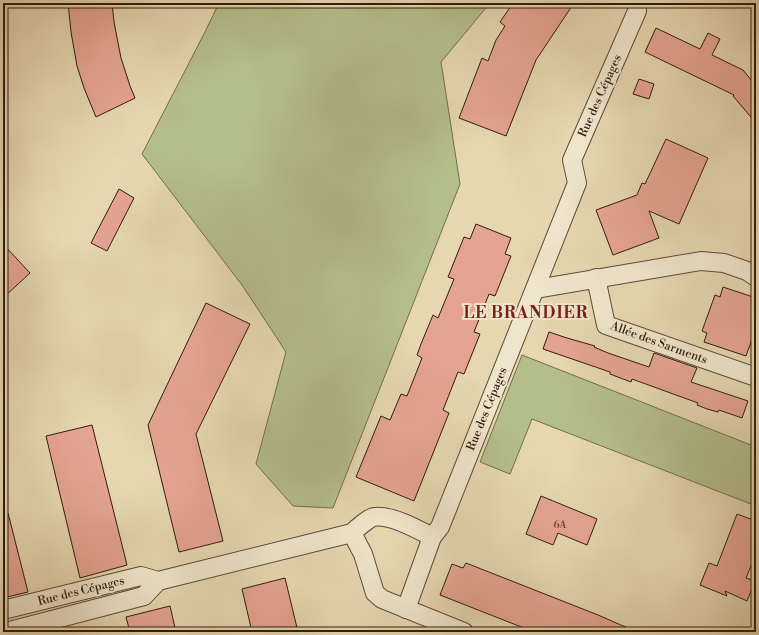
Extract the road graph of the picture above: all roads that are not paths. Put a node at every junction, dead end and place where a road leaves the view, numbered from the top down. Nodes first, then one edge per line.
1 (637, 11) dead end
2 (756, 277) edge
3 (596, 278) junction
4 (536, 289) junction
5 (756, 377) edge
6 (352, 533) junction
7 (432, 537) junction
8 (158, 581) junction
9 (406, 609) junction
10 (3, 610) edge
11 (6, 632) edge
12 (464, 632) edge

1 - 4 street, Rue des Cépages
2 - 3 street
3 - 4 street
3 - 5 street, Allée des Sarments
4 - 7 street, Rue des Cépages
6 - 7 street, Rue des Cépages
6 - 8 street, Rue des Cépages
6 - 9 street
7 - 9 street
8 - 10 street, Rue des Cépages
8 - 11 street, Rue des Cépages
9 - 12 street

